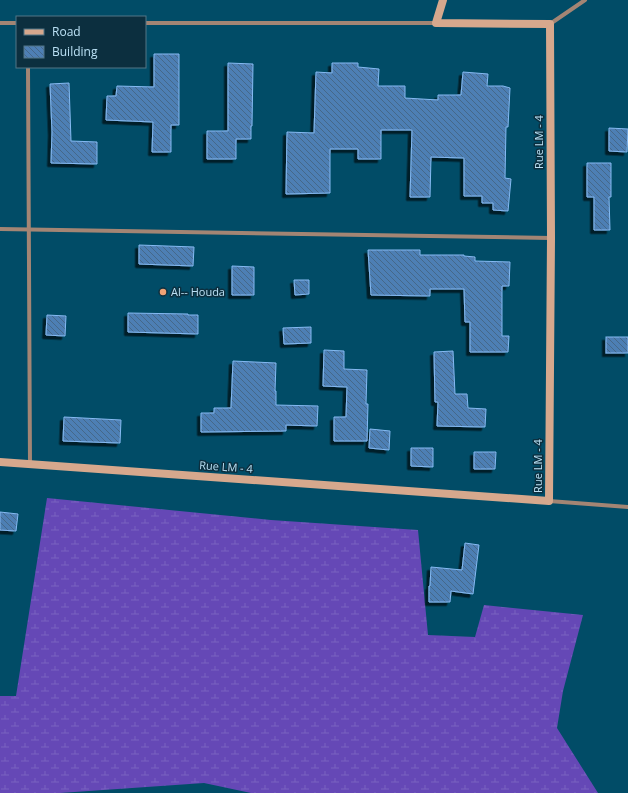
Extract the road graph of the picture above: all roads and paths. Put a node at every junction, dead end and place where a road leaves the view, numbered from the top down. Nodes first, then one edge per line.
1 (443, 0) edge
2 (585, 0) edge
3 (0, 23) edge
4 (16, 23) edge
5 (146, 23) edge
6 (436, 23) junction
7 (550, 24) junction
8 (28, 68) edge
9 (0, 229) edge
10 (29, 229) junction
11 (551, 238) junction
12 (0, 462) edge
13 (30, 464) junction
14 (549, 500) junction
15 (628, 507) edge

1 - 6 street
2 - 7 street
3 - 4 street
5 - 6 street
6 - 7 street
7 - 11 street, Rue LM - 4
8 - 10 street
9 - 10 street
10 - 11 street
10 - 13 street
11 - 14 street, Rue LM - 4
12 - 13 street, Rue LM - 4
13 - 14 street, Rue LM - 4
14 - 15 street

